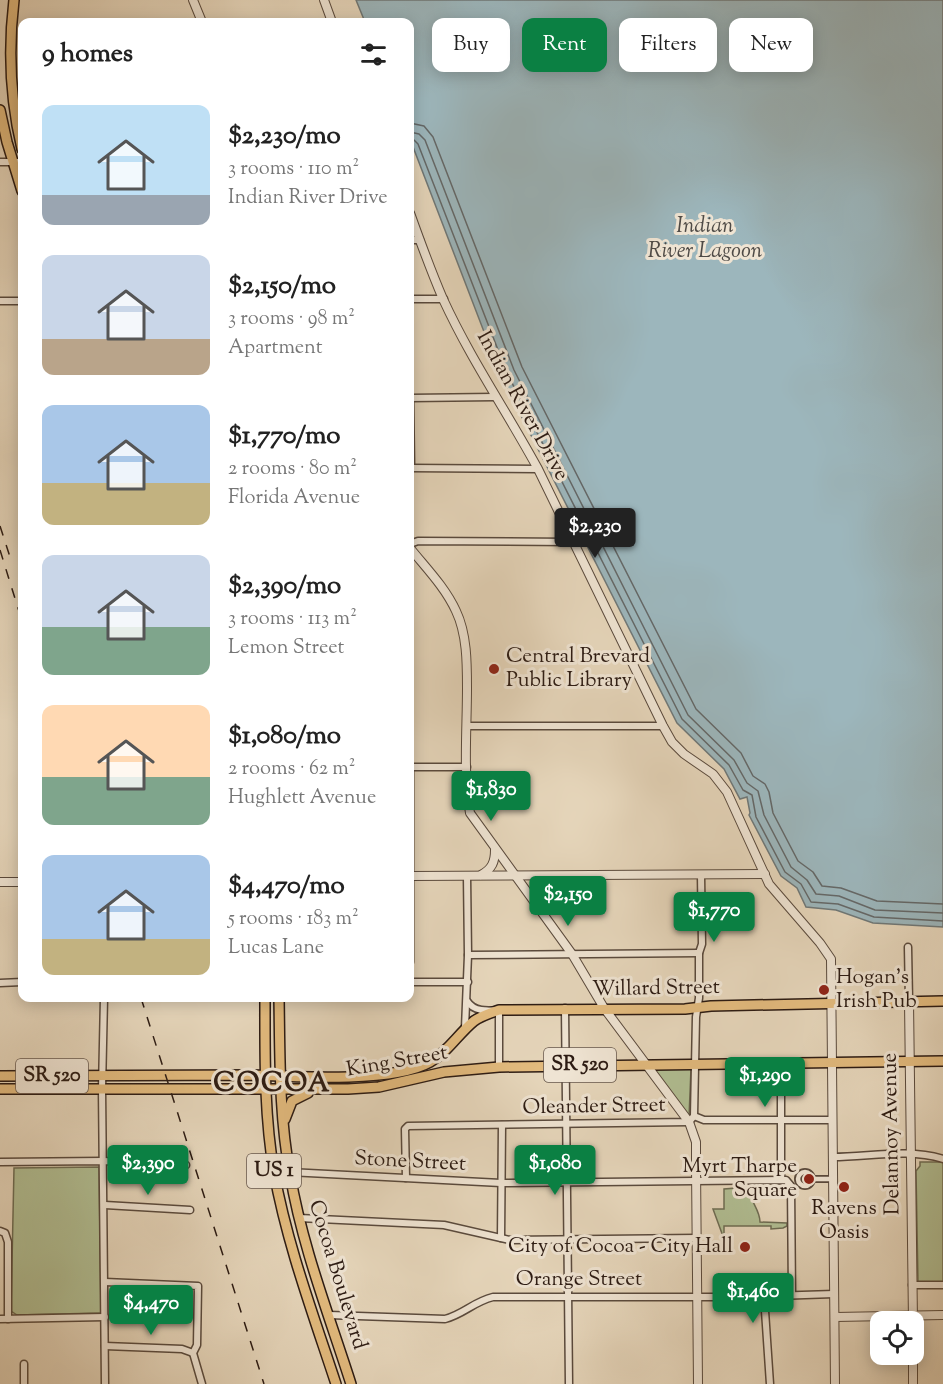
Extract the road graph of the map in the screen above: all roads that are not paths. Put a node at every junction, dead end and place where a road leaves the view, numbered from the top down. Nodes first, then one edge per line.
1 (8, 0) edge
2 (14, 0) edge
3 (193, 0) edge
4 (324, 0) edge
5 (200, 18) edge
6 (331, 18) edge
7 (10, 43) junction
8 (18, 107) edge
9 (0, 110) edge
10 (17, 161) edge
11 (0, 162) edge
12 (414, 224) edge
13 (414, 240) edge
14 (420, 240) junction
15 (414, 299) edge
16 (444, 299) junction
17 (0, 301) edge
18 (18, 301) edge
19 (495, 397) junction
20 (414, 398) edge
21 (414, 468) edge
22 (538, 469) junction
23 (572, 542) junction
24 (414, 544) edge
25 (414, 551) edge
26 (467, 726) junction
27 (663, 726) junction
28 (414, 766) edge
29 (467, 767) junction
30 (495, 850) junction
31 (765, 874) junction
32 (701, 875) junction
33 (414, 876) edge
34 (467, 876) junction
35 (481, 876) junction
36 (514, 876) junction
37 (0, 882) edge
38 (18, 882) edge
39 (908, 947) dead end
40 (699, 953) junction
41 (572, 954) junction
42 (468, 955) junction
43 (18, 982) edge
44 (414, 982) edge
45 (468, 982) junction
46 (0, 983) edge
47 (467, 1000) junction
48 (909, 1001) junction
49 (943, 1001) edge
50 (104, 1002) edge
51 (265, 1002) edge
52 (279, 1002) edge
53 (832, 1004) junction
54 (566, 1008) junction
55 (604, 1008) junction
56 (697, 1008) junction
57 (499, 1010) junction
58 (465, 1030) junction
59 (943, 1061) edge
60 (832, 1062) junction
61 (909, 1062) junction
62 (782, 1063) junction
63 (695, 1064) junction
64 (566, 1065) junction
65 (646, 1065) junction
66 (499, 1067) junction
67 (390, 1073) joint
68 (103, 1076) junction
69 (266, 1076) junction
70 (280, 1076) junction
71 (0, 1077) edge
72 (0, 1089) edge
73 (102, 1089) junction
74 (266, 1090) junction
75 (280, 1090) junction
76 (312, 1091) junction
77 (691, 1119) junction
78 (782, 1120) junction
79 (832, 1120) junction
80 (567, 1124) junction
81 (501, 1125) junction
82 (283, 1127) junction
83 (910, 1154) junction
84 (833, 1157) junction
85 (943, 1160) edge
86 (103, 1161) junction
87 (0, 1162) edge
88 (186, 1166) dead end
89 (289, 1172) junction
90 (406, 1178) junction
91 (812, 1179) junction
92 (833, 1179) junction
93 (781, 1180) junction
94 (799, 1180) junction
95 (696, 1181) junction
96 (567, 1182) junction
97 (501, 1183) junction
98 (105, 1205) junction
99 (190, 1210) dead end
100 (299, 1218) junction
101 (2, 1232) edge
102 (501, 1238) junction
103 (697, 1238) junction
104 (568, 1239) junction
105 (105, 1282) junction
106 (912, 1285) junction
107 (943, 1285) edge
108 (834, 1294) junction
109 (792, 1295) junction
110 (764, 1296) junction
111 (568, 1297) junction
112 (697, 1297) junction
113 (309, 1299) junction
114 (913, 1311) edge
115 (329, 1315) junction
116 (943, 1315) edge
117 (105, 1317) junction
118 (835, 1317) junction
119 (870, 1317) edge
120 (924, 1317) edge
121 (4, 1318) edge
122 (105, 1346) junction
123 (193, 1353) junction
124 (24, 1364) dead end
125 (913, 1365) edge
126 (24, 1384) edge
127 (105, 1384) edge
128 (202, 1384) edge
129 (336, 1384) edge
130 (351, 1384) edge
131 (569, 1384) edge
132 (698, 1384) edge
133 (770, 1384) edge
134 (835, 1384) edge
135 (913, 1384) edge

1 - 7 main road
2 - 7 main road
3 - 5 street
4 - 6 street
7 - 8 main road
9 - 10 main road
10 - 11 street
12 - 14 street, Indian River Drive
13 - 14 street
14 - 16 street, Indian River Drive
15 - 16 street
16 - 19 street, Indian River Drive
17 - 18 street
19 - 20 street
19 - 22 street, Indian River Drive
21 - 22 street
22 - 23 street, Indian River Drive
23 - 24 street
23 - 27 street, Indian River Drive
25 - 26 street
26 - 27 street
26 - 29 street
27 - 31 street, Indian River Drive
28 - 29 street
29 - 30 street
30 - 35 street
30 - 36 street
31 - 32 street
31 - 53 street, Indian River Drive
32 - 36 street
32 - 40 street
33 - 34 street
34 - 35 street
34 - 42 street
35 - 36 street
36 - 41 street
37 - 38 street
39 - 48 street, Delannoy Avenue
40 - 41 street
40 - 56 street
41 - 42 street
41 - 55 street
42 - 45 street
43 - 46 street
44 - 45 street
45 - 47 street
47 - 57 street
47 - 58 street
48 - 49 main road, Willard Street / SR 520
48 - 53 main road, Willard Street / SR 520
48 - 61 street, Delannoy Avenue
50 - 68 street
51 - 69 main road, Cocoa Boulevard / US 1
52 - 70 main road, Cocoa Boulevard / US 1
53 - 56 main road, Willard Street / SR 520
53 - 60 street, Indian River Drive
54 - 55 main road, Willard Street / SR 520
54 - 57 main road, Willard Street / SR 520
54 - 64 street
55 - 56 main road, Willard Street / SR 520
55 - 65 street
56 - 63 street
57 - 58 main road, Willard Street / SR 520
57 - 66 street
58 - 67 main road, Willard Street / SR 520
59 - 61 main road, SR 520
60 - 61 main road, SR 520
60 - 62 main road, SR 520
60 - 79 street, Indian River Drive
61 - 83 street, Delannoy Avenue
62 - 63 main road, King Street / SR 520
62 - 78 street
63 - 65 main road, King Street / SR 520
63 - 77 street
64 - 65 main road, King Street / SR 520
64 - 66 main road, King Street / SR 520
64 - 80 street
65 - 77 street
66 - 76 main road, King Street / SR 520
67 - 70 main road, King Street / SR 520
68 - 69 main road, King Street / SR 520
68 - 71 main road, King Street / SR 520
68 - 73 street
69 - 70 main road, King Street / SR 520
69 - 74 main road, Cocoa Boulevard / US 1
70 - 75 main road, Cocoa Boulevard / US 1
72 - 73 main road, King Street / SR 520
73 - 74 main road, King Street / SR 520
73 - 86 street
74 - 75 main road, King Street / SR 520
74 - 113 main road, Cocoa Boulevard / US 1
75 - 76 main road, King Street / SR 520
75 - 82 main road, Cocoa Boulevard / US 1
76 - 82 main road
77 - 78 street, Oleander Street
77 - 80 street, Oleander Street
77 - 95 street
78 - 79 street, Oleander Street
78 - 93 street
79 - 84 street, Indian River Drive
80 - 81 street, Oleander Street
80 - 96 street
81 - 90 street, Oleander Street
81 - 97 street
82 - 89 main road, Cocoa Boulevard / US 1
83 - 84 street
83 - 85 street
83 - 106 street, Delannoy Avenue
84 - 92 street, Indian River Drive
86 - 87 street
86 - 88 street
86 - 98 street
89 - 90 street, Stone Street
89 - 100 main road, Cocoa Boulevard / US 1
90 - 97 street, Stone Street
91 - 92 street
91 - 94 street
91 - 94 street
92 - 108 street, Indian River Drive
93 - 94 street
93 - 95 street, Stone Street
93 - 109 street
95 - 96 street, Stone Street
95 - 103 street
96 - 97 street, Stone Street
96 - 104 street
97 - 102 street
98 - 99 street
98 - 105 street
100 - 102 street
100 - 115 main road, Cocoa Boulevard / US 1
101 - 121 street
102 - 104 street
103 - 104 street
103 - 112 street
104 - 111 street
105 - 117 street
105 - 123 street
106 - 107 street
106 - 114 street, Delannoy Avenue
108 - 109 street, Orange Street
108 - 118 street, Indian River Drive
109 - 110 street, Orange Street
110 - 112 street, Orange Street
110 - 133 street
111 - 112 street, Orange Street
111 - 115 street, Orange Street
111 - 131 street
112 - 132 street
113 - 115 main road
113 - 129 main road, Cocoa Boulevard / US 1
115 - 130 main road, Cocoa Boulevard / US 1
116 - 120 street
117 - 121 street
117 - 122 street
118 - 119 street
118 - 134 street, Indian River Drive
122 - 123 street
122 - 127 street
123 - 128 street
124 - 126 street
125 - 135 street

